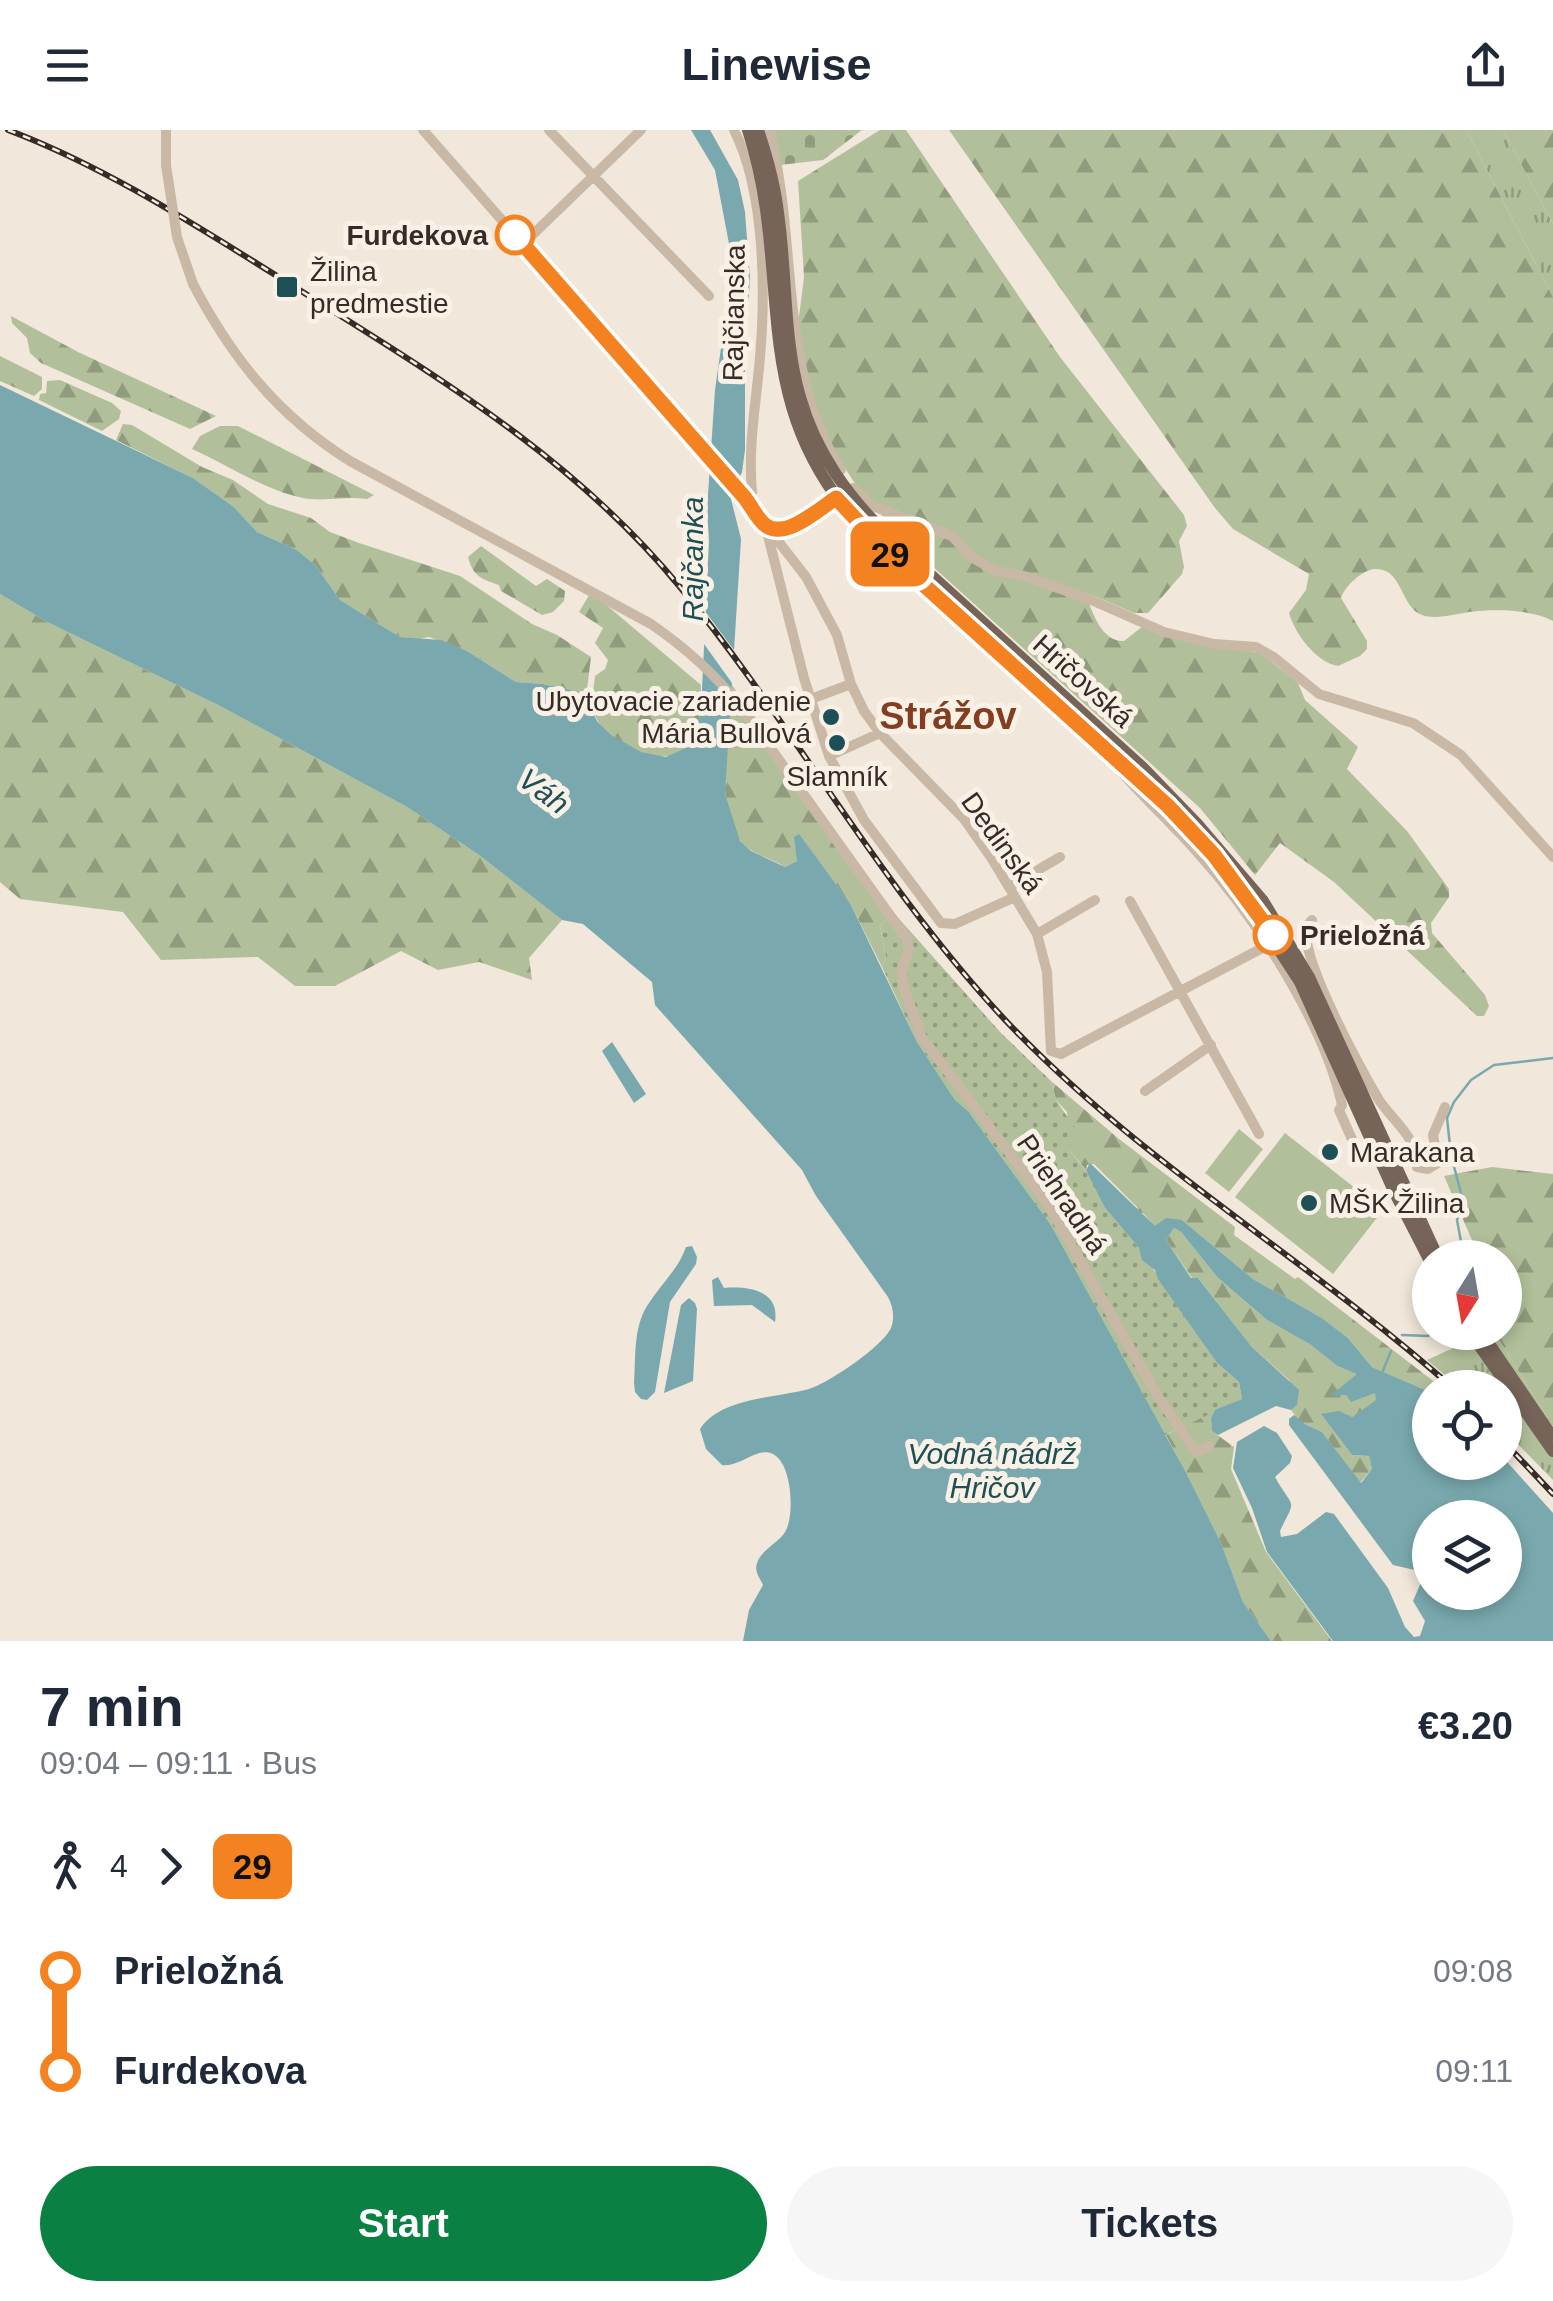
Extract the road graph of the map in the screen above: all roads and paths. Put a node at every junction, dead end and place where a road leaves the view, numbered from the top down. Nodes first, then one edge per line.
1 (166, 130) edge
2 (423, 130) edge
3 (549, 130) edge
4 (641, 130) edge
5 (734, 130) edge
6 (748, 130) edge
7 (758, 130) edge
8 (769, 130) edge
9 (594, 177) junction
10 (523, 244) junction
11 (708, 296) dead end
12 (742, 495) junction
13 (836, 498) junction
14 (764, 524) junction
15 (851, 684) junction
16 (810, 700) junction
17 (880, 733) junction
18 (1102, 748) junction
19 (829, 756) junction
20 (1060, 857) dead end
21 (1553, 857) edge
22 (1012, 892) junction
23 (1095, 900) dead end
24 (1130, 902) dead end
25 (1312, 920) dead end
26 (1037, 934) junction
27 (1268, 945) junction
28 (1180, 991) junction
29 (1211, 1046) junction
30 (1145, 1090) dead end
31 (1348, 1102) junction
32 (1444, 1107) dead end
33 (1259, 1134) dead end
34 (1412, 1145) junction
35 (1384, 1155) junction
36 (1421, 1240) edge
37 (1429, 1240) edge
38 (1483, 1350) edge
39 (1493, 1350) edge
40 (1553, 1437) edge
41 (1209, 1446) dead end
42 (1553, 1451) edge

1 - 41 street, Priehradná, bridge
2 - 10 street, Dedinská
3 - 9 street
4 - 9 street
5 - 12 street, Rajčianska
6 - 13 main road, Hričovská
7 - 35 main road, Hričovská
8 - 21 street, Hričovská
9 - 10 street
9 - 11 street
10 - 12 street, Dedinská
12 - 14 street, Dedinská
13 - 14 street
13 - 18 main road, Hričovská
14 - 15 street, Dedinská
14 - 16 street
15 - 16 street
15 - 17 street, Dedinská
16 - 19 street
17 - 19 street
17 - 22 street, Dedinská
18 - 27 street, Hričovská
18 - 31 main road, Hričovská
19 - 22 street
20 - 22 street
22 - 26 street, Dedinská
23 - 26 street
24 - 28 street
25 - 34 street
26 - 28 street, Dedinská
27 - 28 street
27 - 31 street, Hričovská
28 - 29 street
29 - 30 street
29 - 33 street
31 - 35 main road, Hričovská
31 - 35 street, Hričovská
32 - 34 street
34 - 35 street
35 - 36 main road, Hričovská
35 - 37 main road, Hričovská
38 - 42 main road
39 - 40 main road

